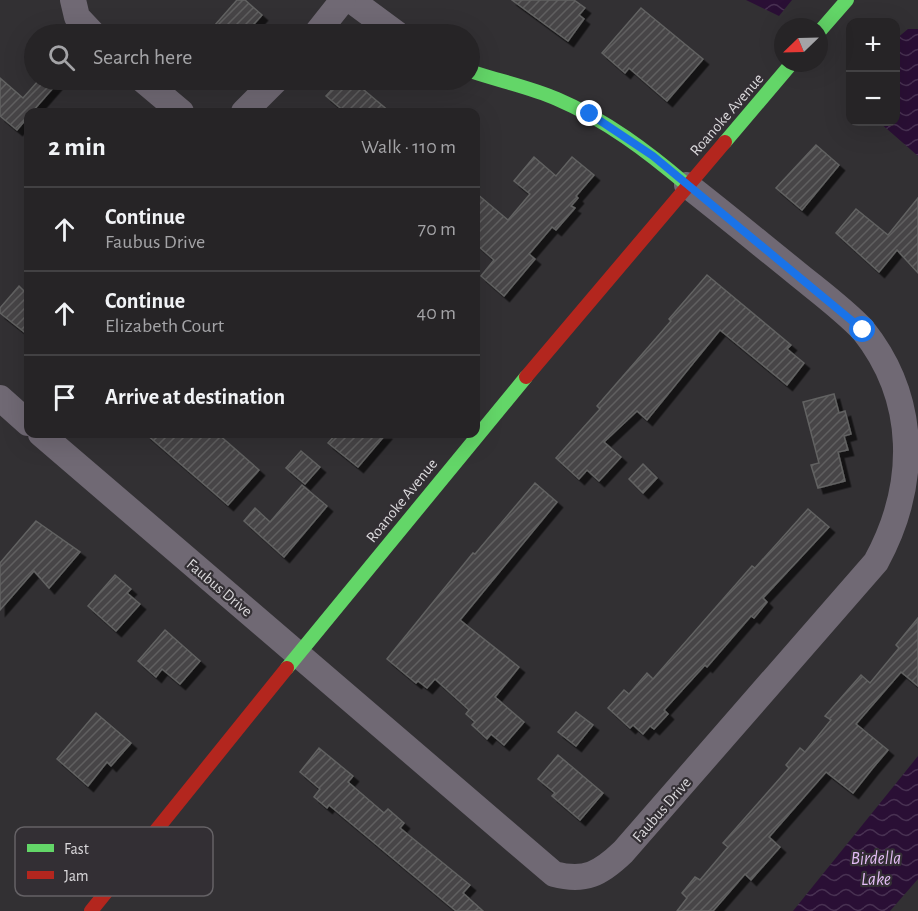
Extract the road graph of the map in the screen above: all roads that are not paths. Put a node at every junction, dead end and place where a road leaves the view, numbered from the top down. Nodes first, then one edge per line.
1 (73, 0) edge
2 (343, 0) edge
3 (351, 0) edge
4 (847, 0) edge
5 (828, 22) edge
6 (84, 24) edge
7 (324, 24) edge
8 (383, 24) edge
9 (784, 72) edge
10 (480, 74) edge
11 (155, 90) edge
12 (266, 90) edge
13 (175, 108) edge
14 (248, 108) edge
15 (687, 185) junction
16 (0, 398) edge
17 (24, 419) edge
18 (480, 431) edge
19 (46, 438) edge
20 (474, 438) edge
21 (298, 653) junction
22 (158, 827) edge
23 (103, 896) edge
24 (91, 911) edge

1 - 6 street
2 - 7 street
3 - 8 street
4 - 5 street
9 - 15 street, Roanoke Avenue
10 - 15 street
11 - 13 street
12 - 14 street
15 - 18 street, Roanoke Avenue
15 - 21 street, Faubus Drive
16 - 17 street
19 - 21 street, Faubus Drive
20 - 21 street, Roanoke Avenue
21 - 22 street, Roanoke Avenue
23 - 24 street, Roanoke Avenue

